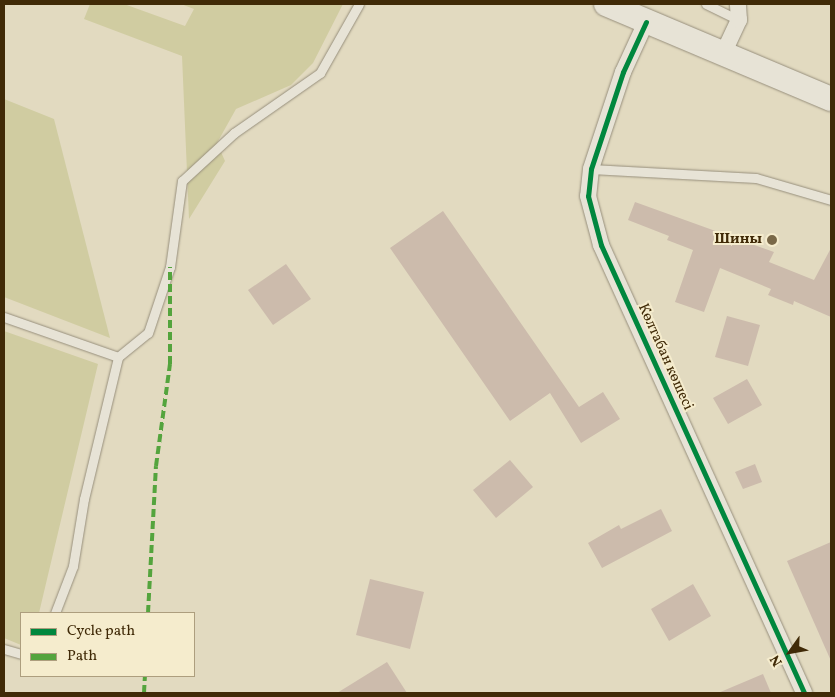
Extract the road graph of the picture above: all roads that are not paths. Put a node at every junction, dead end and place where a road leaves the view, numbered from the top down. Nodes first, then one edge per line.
1 (359, 4) edge
2 (606, 4) edge
3 (706, 4) edge
4 (738, 4) edge
5 (739, 20) junction
6 (646, 22) junction
7 (723, 54) junction
8 (831, 99) edge
9 (591, 169) junction
10 (831, 200) edge
11 (4, 317) edge
12 (118, 357) junction
13 (55, 612) edge
14 (4, 649) edge
15 (20, 654) edge
16 (804, 693) edge

1 - 12 lane
2 - 6 main road
3 - 5 lane
4 - 5 street
5 - 7 street
6 - 7 main road
6 - 9 street, Көлтабан көшесі
7 - 8 main road
9 - 10 lane
9 - 16 street, Көлтабан көшесі
11 - 12 lane
12 - 13 lane
14 - 15 lane

